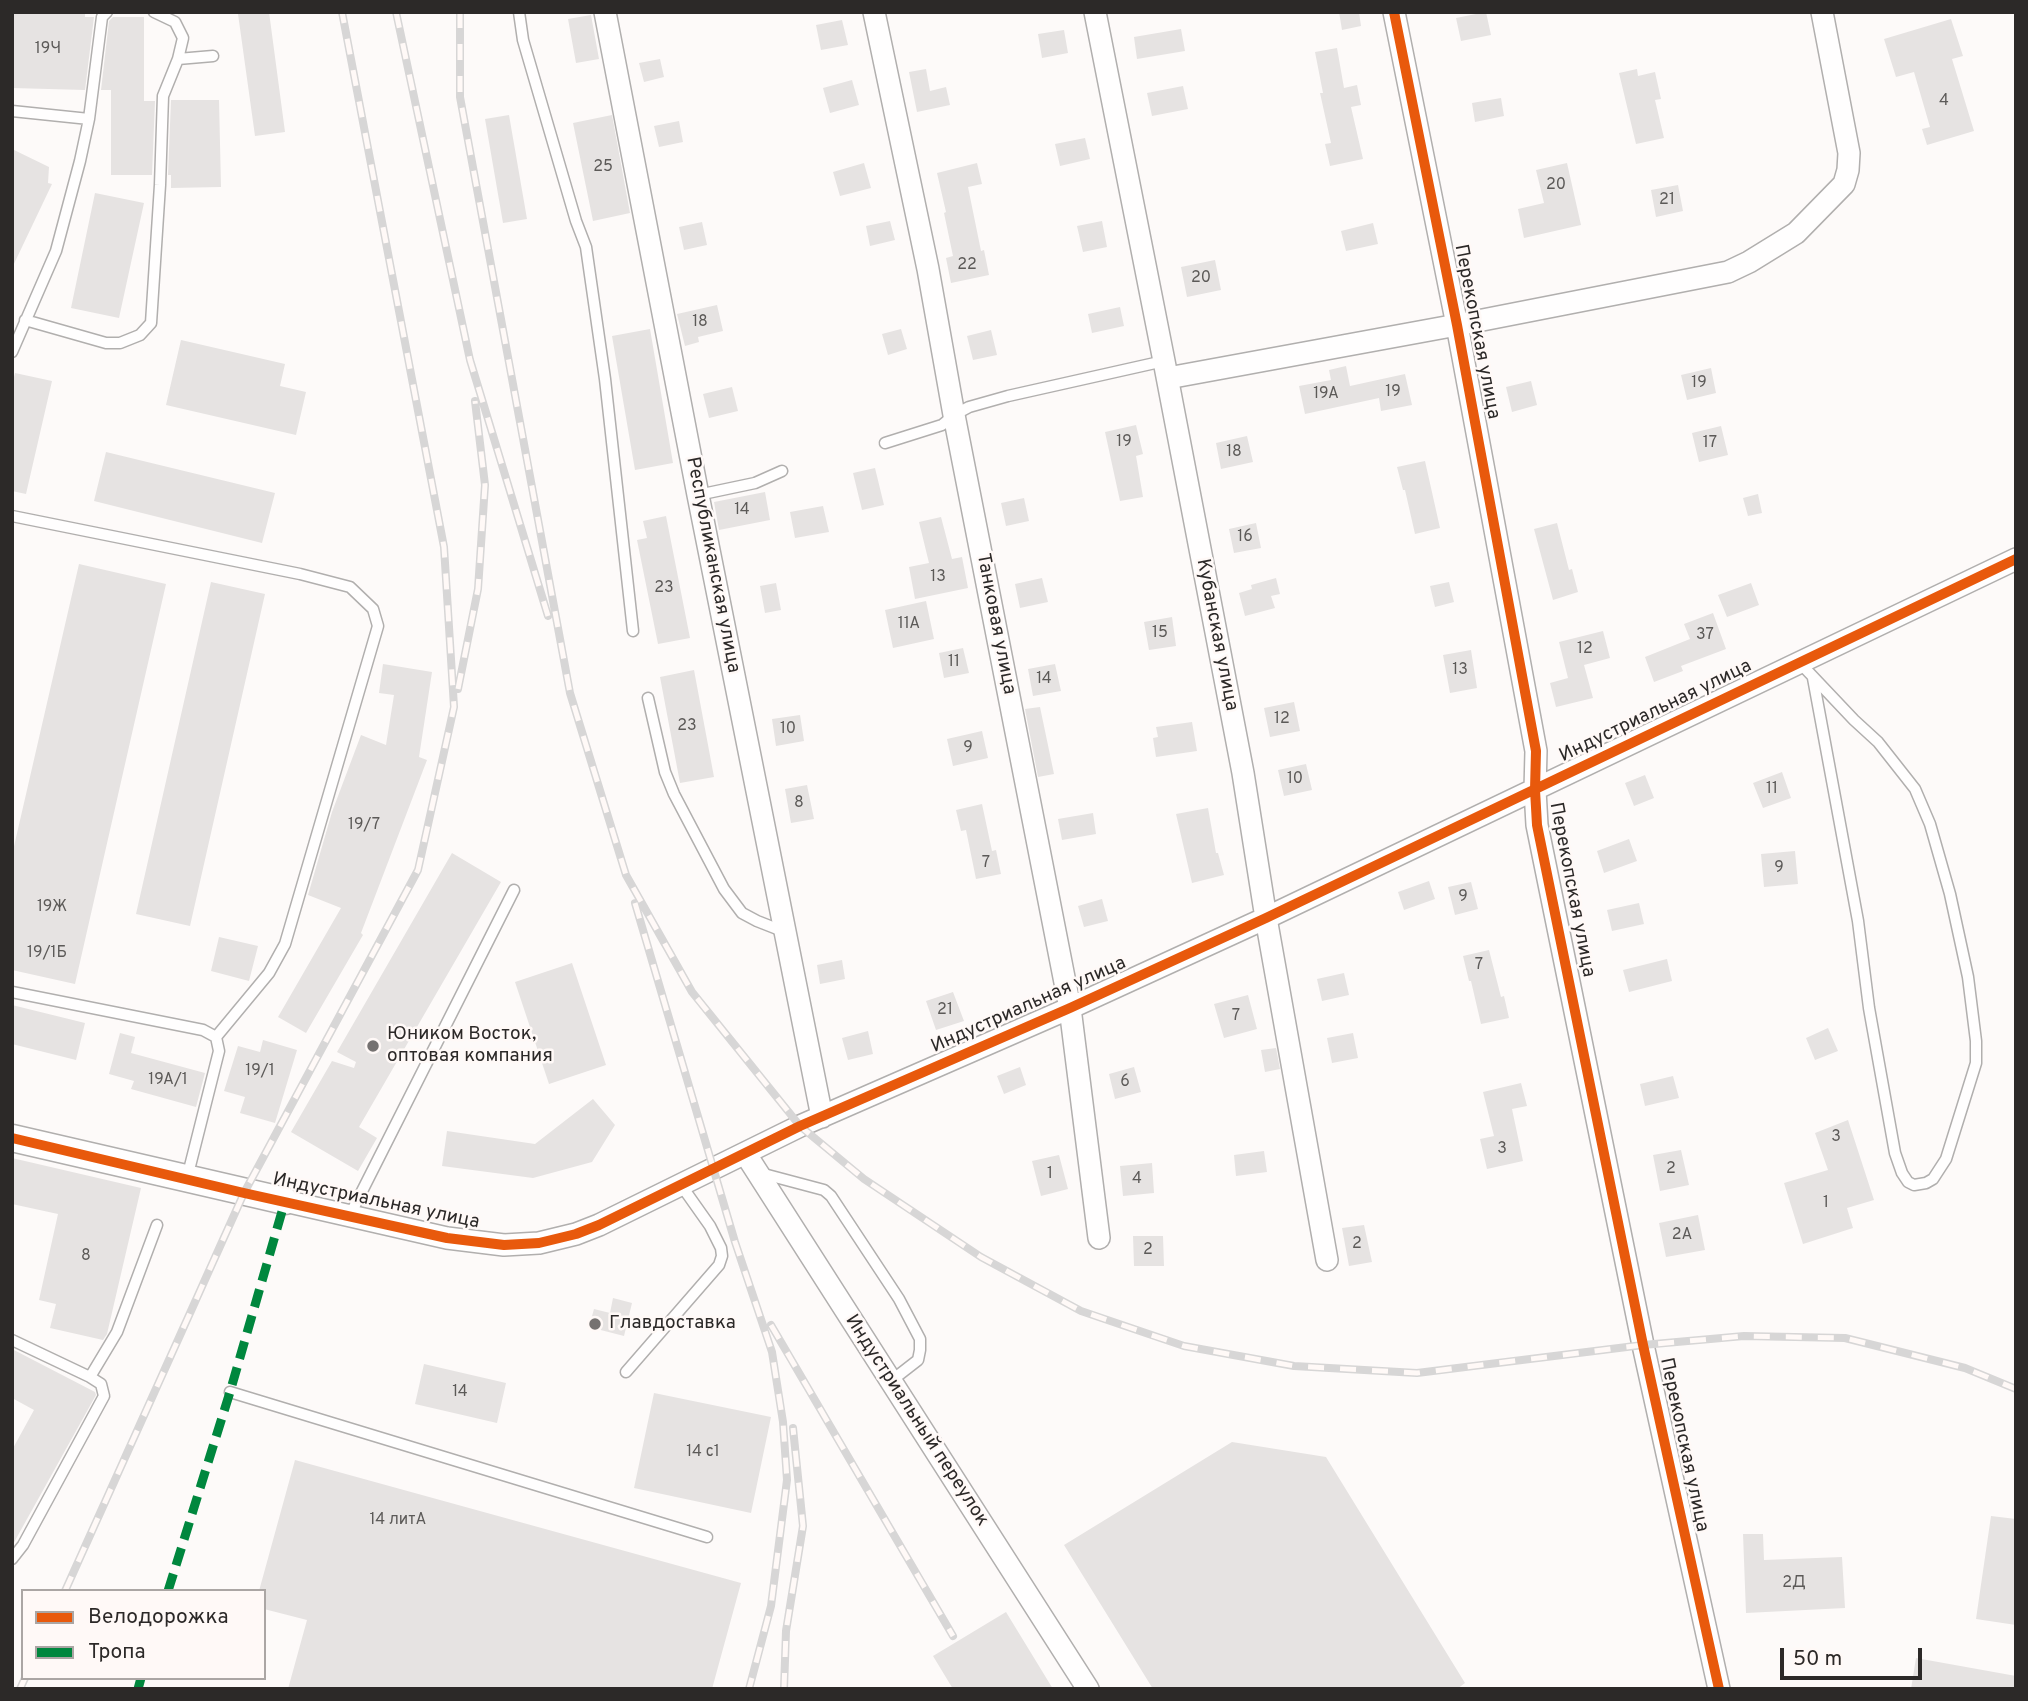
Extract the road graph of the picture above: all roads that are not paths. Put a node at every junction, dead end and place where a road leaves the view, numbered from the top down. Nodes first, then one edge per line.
1 (107, 12) edge
2 (154, 12) edge
3 (519, 12) edge
4 (605, 12) edge
5 (874, 12) edge
6 (1096, 12) edge
7 (1394, 12) edge
8 (1822, 12) edge
9 (213, 56) dead end
10 (178, 59) junction
11 (12, 111) edge
12 (89, 119) junction
13 (25, 320) junction
14 (1457, 325) junction
15 (12, 352) edge
16 (1166, 369) junction
17 (954, 415) junction
18 (885, 443) dead end
19 (782, 471) dead end
20 (698, 495) junction
21 (12, 516) edge
22 (2016, 559) edge
23 (633, 631) dead end
24 (1806, 670) junction
25 (648, 698) dead end
26 (1535, 790) junction
27 (514, 890) dead end
28 (1266, 918) junction
29 (785, 932) junction
30 (12, 992) edge
31 (1070, 1008) junction
32 (216, 1037) junction
33 (821, 1116) junction
34 (12, 1138) edge
35 (745, 1153) junction
36 (757, 1172) junction
37 (187, 1179) junction
38 (681, 1185) junction
39 (285, 1201) joint
40 (350, 1215) junction
41 (157, 1225) dead end
42 (1099, 1238) dead end
43 (1327, 1260) dead end
44 (12, 1340) edge
45 (626, 1372) dead end
46 (90, 1377) junction
47 (891, 1381) junction
48 (230, 1392) dead end
49 (707, 1537) dead end
50 (12, 1559) edge
51 (1088, 1689) edge
52 (1719, 1689) edge

1 - 12 lane
2 - 10 lane
3 - 23 lane
4 - 20 street, Республиканская улица
5 - 17 street, Танковая улица
6 - 16 street, Кубанская улица
7 - 14 street, Перекопская улица
8 - 14 street
9 - 10 lane
10 - 13 lane
11 - 12 lane
12 - 13 lane
13 - 15 lane
14 - 16 street
14 - 26 street, Перекопская улица
16 - 17 lane
16 - 28 street, Кубанская улица
17 - 18 lane
17 - 31 street, Танковая улица
19 - 20 lane
20 - 29 street, Республиканская улица
21 - 32 lane
22 - 24 street, Индустриальная улица
24 - 24 lane
24 - 26 street, Индустриальная улица
25 - 29 lane
26 - 28 street, Индустриальная улица
26 - 52 street, Перекопская улица
27 - 40 lane
28 - 31 street, Индустриальная улица
28 - 43 street, Кубанская улица
29 - 33 street, Республиканская улица
30 - 32 lane
31 - 33 street, Индустриальная улица
31 - 42 street, Танковая улица
32 - 37 lane
33 - 35 street, Индустриальная улица
34 - 37 street, Индустриальная улица
35 - 36 street, Индустриальный переулок
35 - 38 street, Индустриальная улица
36 - 47 street, Индустриальный переулок
36 - 47 lane
37 - 39 street, Индустриальная улица
38 - 40 street, Индустриальная улица
38 - 45 lane
39 - 40 street, Индустриальная улица
41 - 46 lane
44 - 46 lane
46 - 50 lane
47 - 51 street, Индустриальный переулок
48 - 49 lane

